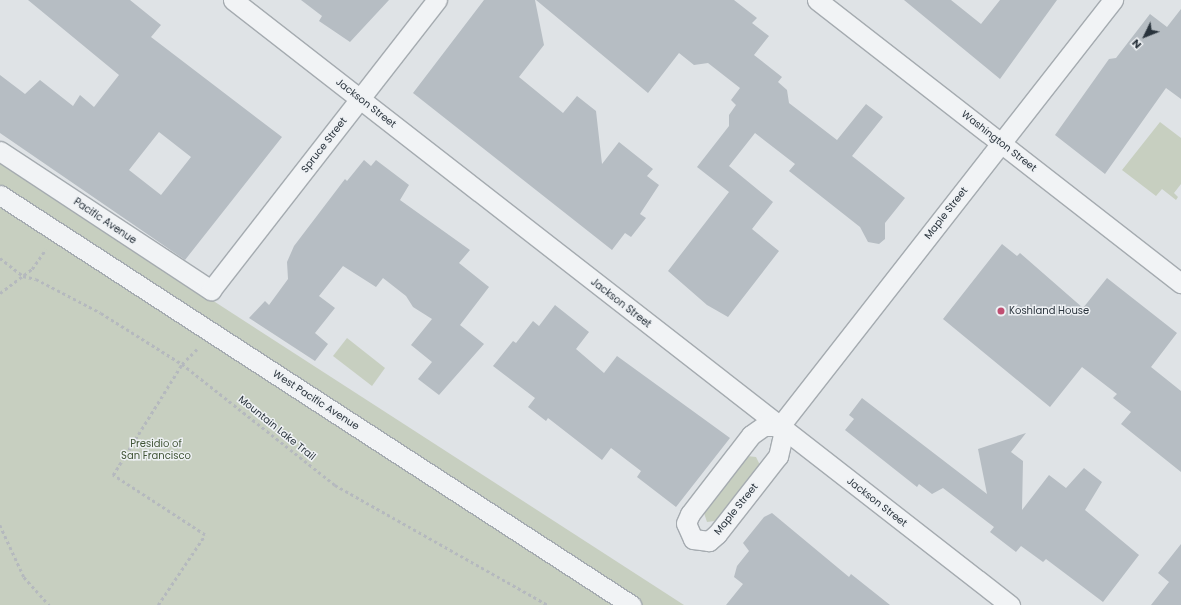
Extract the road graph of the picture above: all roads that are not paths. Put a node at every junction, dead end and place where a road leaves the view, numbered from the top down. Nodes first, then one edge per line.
1 (233, 0) edge
2 (437, 0) edge
3 (817, 0) edge
4 (1112, 0) edge
5 (360, 99) junction
6 (1001, 143) junction
7 (0, 151) edge
8 (0, 195) edge
9 (1181, 283) edge
10 (211, 290) joint
11 (780, 426) junction
12 (631, 605) edge
13 (1010, 605) edge

1 - 5 street, Jackson Street
2 - 5 street, Spruce Street
3 - 6 street, Washington Street
4 - 6 street, Maple Street
5 - 10 street, Spruce Street
5 - 11 street, Jackson Street
6 - 9 street, Washington Street
6 - 11 street, Maple Street
7 - 10 street, Pacific Avenue
8 - 12 street, West Pacific Avenue
11 - 11 street, Maple Street
11 - 13 street, Jackson Street

